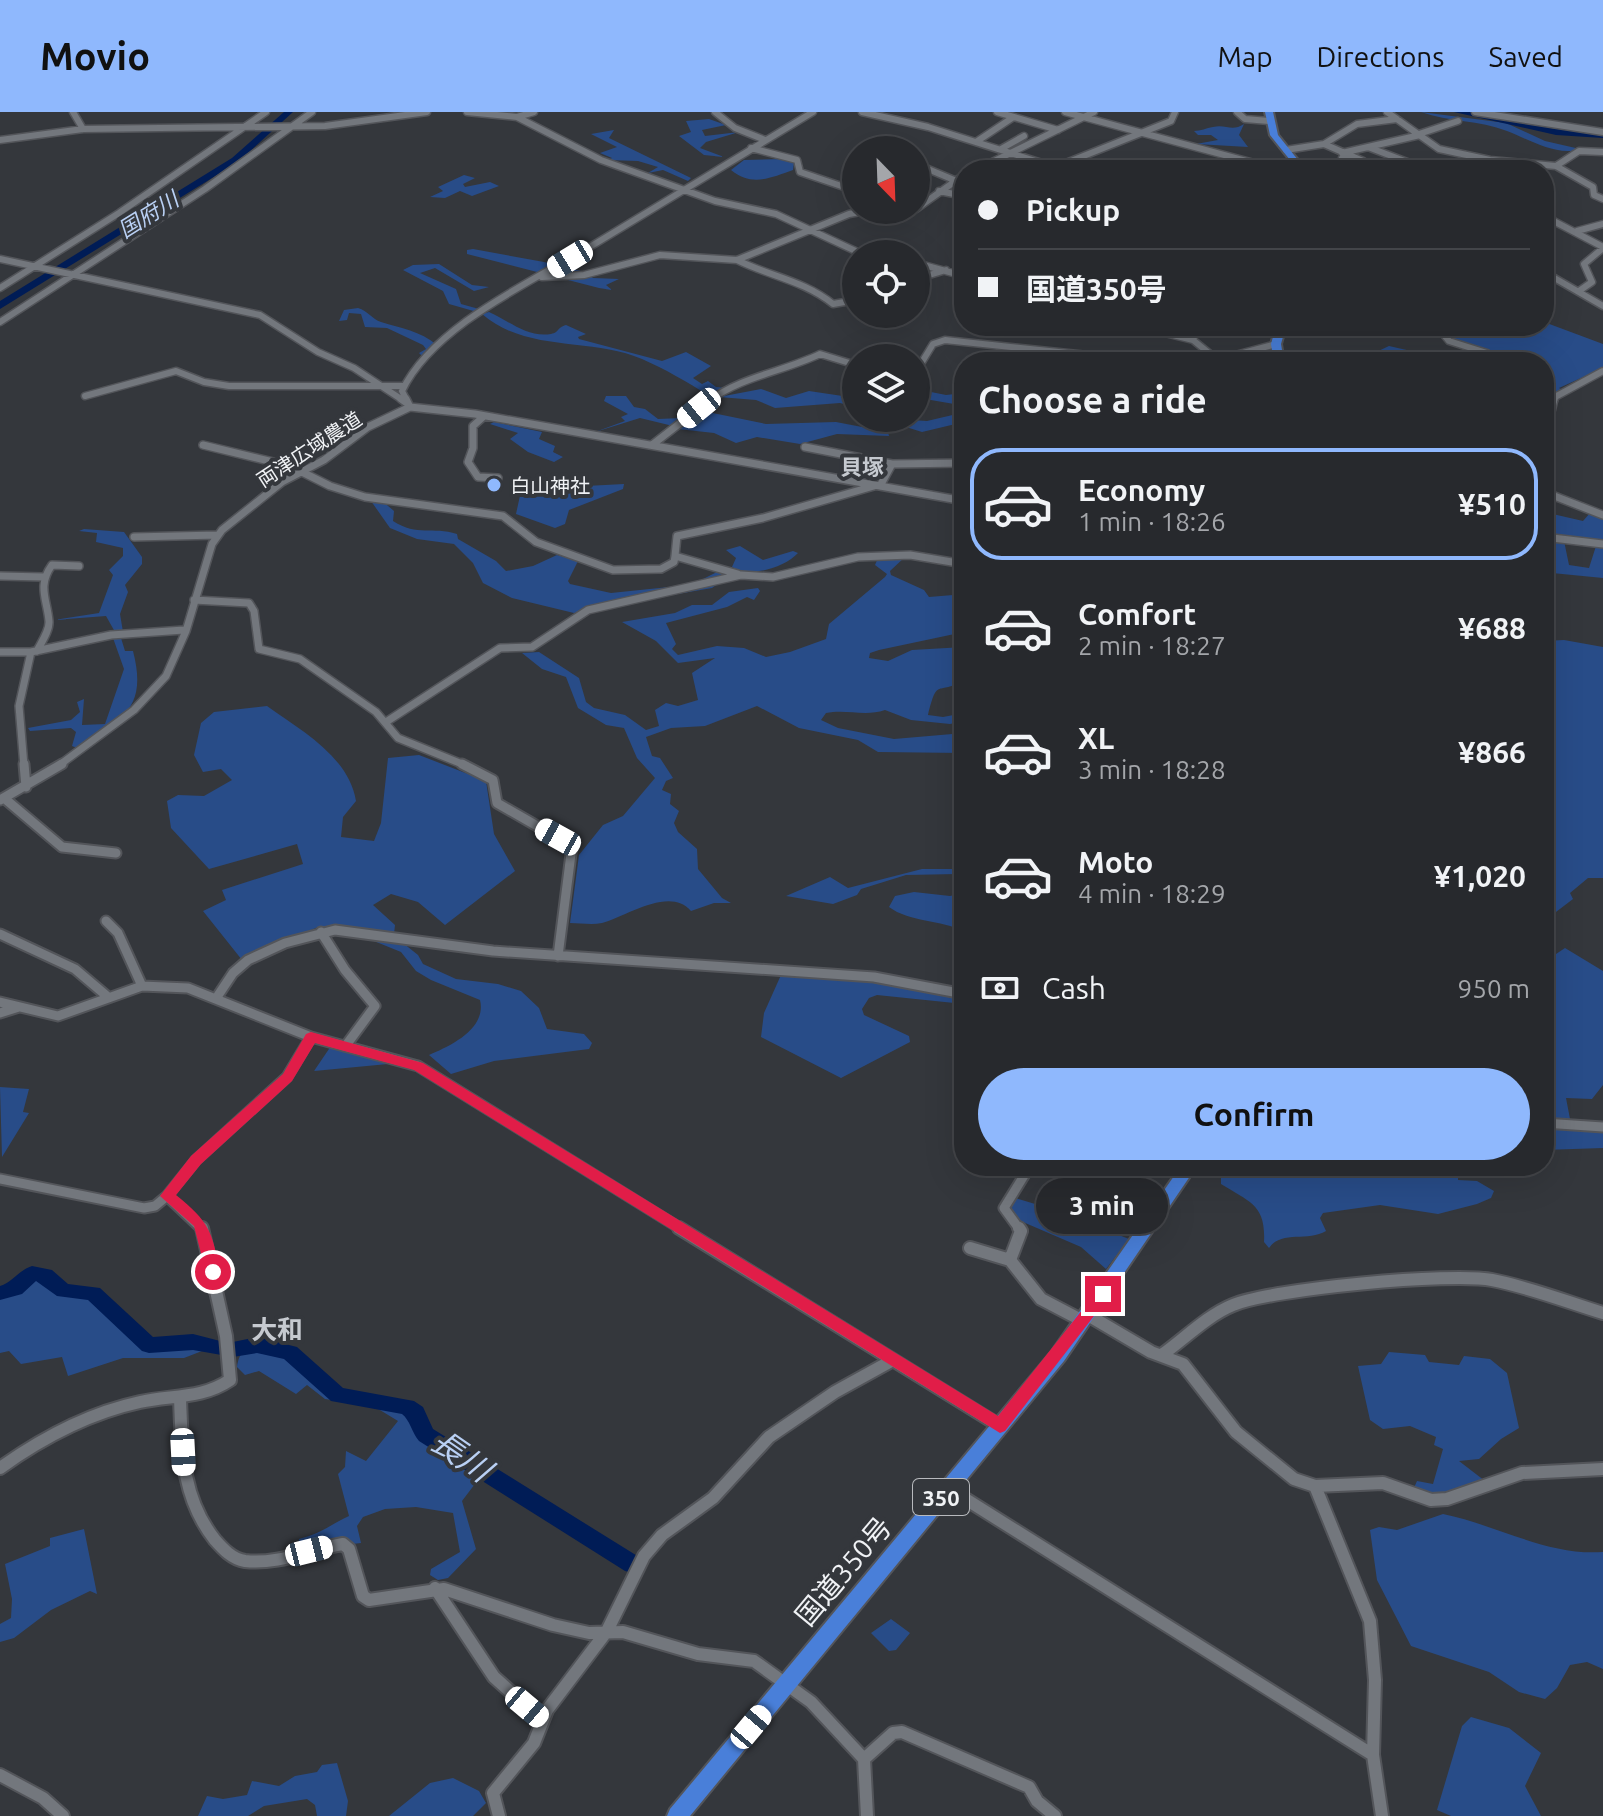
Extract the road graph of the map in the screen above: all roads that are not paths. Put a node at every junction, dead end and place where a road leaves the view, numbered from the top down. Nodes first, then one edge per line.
1 (73, 112) edge
2 (266, 112) edge
3 (312, 112) edge
4 (427, 112) edge
5 (467, 112) edge
6 (534, 112) edge
7 (715, 112) edge
8 (813, 112) edge
9 (862, 112) edge
10 (997, 112) edge
11 (1065, 112) edge
12 (1094, 112) edge
13 (1175, 112) edge
14 (1237, 112) edge
15 (1387, 112) edge
16 (1475, 112) edge
17 (1269, 116) edge
18 (517, 117) junction
19 (1012, 118) junction
20 (1082, 118) junction
21 (1397, 119) junction
22 (1458, 121) dead end
23 (246, 127) junction
24 (294, 127) junction
25 (83, 129) junction
26 (1058, 130) junction
27 (1603, 132) edge
28 (1135, 134) junction
29 (1419, 134) junction
30 (1024, 136) dead end
31 (0, 140) edge
32 (765, 140) junction
33 (976, 142) junction
34 (1324, 144) junction
35 (1368, 147) junction
36 (751, 148) junction
37 (1001, 149) junction
38 (1286, 150) junction
39 (1602, 152) edge
40 (1014, 153) junction
41 (998, 160) edge
42 (1035, 160) edge
43 (1077, 160) edge
44 (1243, 160) edge
45 (1294, 160) edge
46 (1402, 160) edge
47 (1490, 160) edge
48 (1556, 166) joint
49 (930, 170) edge
50 (954, 180) joint
51 (842, 186) edge
52 (682, 191) junction
53 (939, 191) junction
54 (954, 194) edge
55 (1603, 199) edge
56 (930, 205) edge
57 (842, 217) edge
58 (1554, 221) edge
59 (1603, 224) edge
60 (810, 231) junction
61 (1577, 231) junction
62 (842, 245) edge
63 (1603, 248) edge
64 (0, 259) edge
65 (737, 260) junction
66 (930, 266) edge
67 (33, 267) junction
68 (946, 270) junction
69 (954, 273) edge
70 (930, 275) edge
71 (75, 276) junction
72 (1554, 277) edge
73 (538, 278) junction
74 (0, 288) edge
75 (1579, 291) junction
76 (842, 302) edge
77 (1603, 306) edge
78 (0, 322) edge
79 (1177, 336) edge
80 (1194, 336) edge
81 (1278, 336) edge
82 (1445, 336) edge
83 (1193, 340) junction
84 (1276, 344) junction
85 (930, 349) edge
86 (1059, 352) edge
87 (1207, 352) edge
88 (1249, 352) edge
89 (1277, 352) edge
90 (1484, 352) edge
91 (842, 361) edge
92 (1603, 371) edge
93 (375, 385) junction
94 (403, 386) junction
95 (85, 396) dead end
96 (1554, 399) edge
97 (409, 406) junction
98 (483, 417) junction
99 (203, 445) dead end
100 (652, 445) junction
101 (805, 447) dead end
102 (954, 463) edge
103 (892, 464) junction
104 (304, 472) junction
105 (498, 478) dead end
106 (878, 486) junction
107 (1554, 496) edge
108 (954, 499) edge
109 (1603, 515) edge
110 (217, 535) junction
111 (134, 537) dead end
112 (1554, 538) edge
113 (1603, 544) edge
114 (675, 556) junction
115 (954, 562) edge
116 (79, 566) dead end
117 (738, 574) junction
118 (0, 576) edge
119 (44, 577) junction
120 (194, 600) junction
121 (184, 630) junction
122 (0, 652) edge
123 (34, 652) junction
124 (386, 722) junction
125 (26, 787) junction
126 (2, 799) edge
127 (116, 853) dead end
128 (106, 921) dead end
129 (321, 932) junction
130 (0, 934) edge
131 (558, 956) junction
132 (142, 986) junction
133 (954, 992) edge
134 (108, 997) junction
135 (217, 997) junction
136 (0, 1002) edge
137 (19, 1007) junction
138 (0, 1013) edge
139 (311, 1037) junction
140 (347, 1044) junction
141 (1554, 1124) edge
142 (1603, 1127) edge
143 (1024, 1176) edge
144 (1182, 1176) edge
145 (0, 1179) edge
146 (167, 1196) junction
147 (970, 1248) dead end
148 (1010, 1260) junction
149 (1603, 1313) edge
150 (1086, 1318) junction
151 (1163, 1354) junction
152 (893, 1360) junction
153 (180, 1398) junction
154 (1000, 1426) junction
155 (0, 1468) edge
156 (1603, 1469) edge
157 (1315, 1486) junction
158 (948, 1488) junction
159 (435, 1588) junction
160 (607, 1631) junction
161 (787, 1682) junction
162 (542, 1720) junction
163 (1373, 1755) junction
164 (864, 1759) junction
165 (0, 1775) edge
166 (63, 1816) edge
167 (499, 1816) edge
168 (677, 1816) edge
169 (867, 1816) edge
170 (1055, 1816) edge
171 (1382, 1816) edge

1 - 25 street
2 - 23 street
3 - 24 street
4 - 24 street
5 - 18 street
6 - 18 street
7 - 32 street
8 - 32 street
9 - 33 street
10 - 19 street
11 - 20 street
12 - 20 street
13 - 28 street
14 - 17 street
15 - 21 street
16 - 27 street
17 - 38 highway
18 - 52 street
19 - 26 street
19 - 33 street
20 - 26 street
20 - 28 street
21 - 29 street
21 - 34 street
22 - 29 street
23 - 24 street
23 - 25 street
23 - 67 street
24 - 71 street
25 - 31 street
26 - 40 street
28 - 43 street
28 - 44 street
29 - 35 street
29 - 47 street
30 - 37 street
32 - 36 street
33 - 37 street
34 - 35 street
34 - 38 street
35 - 46 street
36 - 51 street
36 - 52 street
37 - 40 street
38 - 45 highway
39 - 48 street
40 - 41 street
40 - 42 street
48 - 55 street
49 - 50 street
50 - 53 street
52 - 60 street
52 - 73 street
53 - 54 street
53 - 56 street
57 - 60 street
58 - 61 street
59 - 61 street
60 - 62 street
60 - 65 street
61 - 63 street
63 - 75 street
64 - 67 street
65 - 73 street
65 - 76 street
66 - 68 street
67 - 71 street
67 - 74 street
68 - 69 street
68 - 70 street
71 - 78 street
71 - 93 street
72 - 75 street
73 - 94 street
75 - 77 street
79 - 83 street
80 - 83 street
81 - 84 highway
82 - 90 street
83 - 87 street
84 - 88 street
84 - 89 highway
85 - 86 street
91 - 100 street
92 - 96 street
93 - 94 street
93 - 95 street
93 - 97 street
94 - 97 street
97 - 98 street
97 - 104 street, 両津広域農道
98 - 100 street
98 - 105 street
99 - 104 street
100 - 106 street
101 - 103 street
102 - 103 street
103 - 106 street
104 - 110 street, 両津広域農道
104 - 114 street
106 - 108 street
106 - 114 street
107 - 109 street
110 - 111 street
110 - 120 street
112 - 113 street
114 - 117 street
115 - 117 street
116 - 119 street
117 - 124 street
118 - 119 street
119 - 123 street
120 - 121 street
120 - 124 street
121 - 123 street
121 - 125 street
122 - 123 street
123 - 125 street
124 - 131 street
125 - 126 street
126 - 127 street
128 - 132 street
129 - 131 street
129 - 135 street
129 - 140 street
130 - 134 street
131 - 133 street
132 - 134 street
132 - 135 street
134 - 137 street
135 - 139 street
136 - 137 street
137 - 138 street
139 - 140 street
139 - 146 street
140 - 152 street
141 - 142 street
143 - 148 street
144 - 150 highway, 国道350号 / 350
145 - 146 street
146 - 153 street
147 - 148 street
148 - 150 street
149 - 151 street
150 - 151 street
150 - 154 highway, 国道350号 / 350
151 - 157 street
152 - 154 street
152 - 160 street
153 - 155 street
153 - 159 street
154 - 158 highway, 国道350号 / 350
156 - 157 street
157 - 163 street
158 - 161 highway, 国道350号 / 350
158 - 163 street
159 - 160 street
159 - 162 street
160 - 161 street
160 - 162 street
161 - 164 street
161 - 168 highway, 国道350号 / 350
162 - 167 street
163 - 171 street
164 - 169 street
164 - 170 street
165 - 166 street

